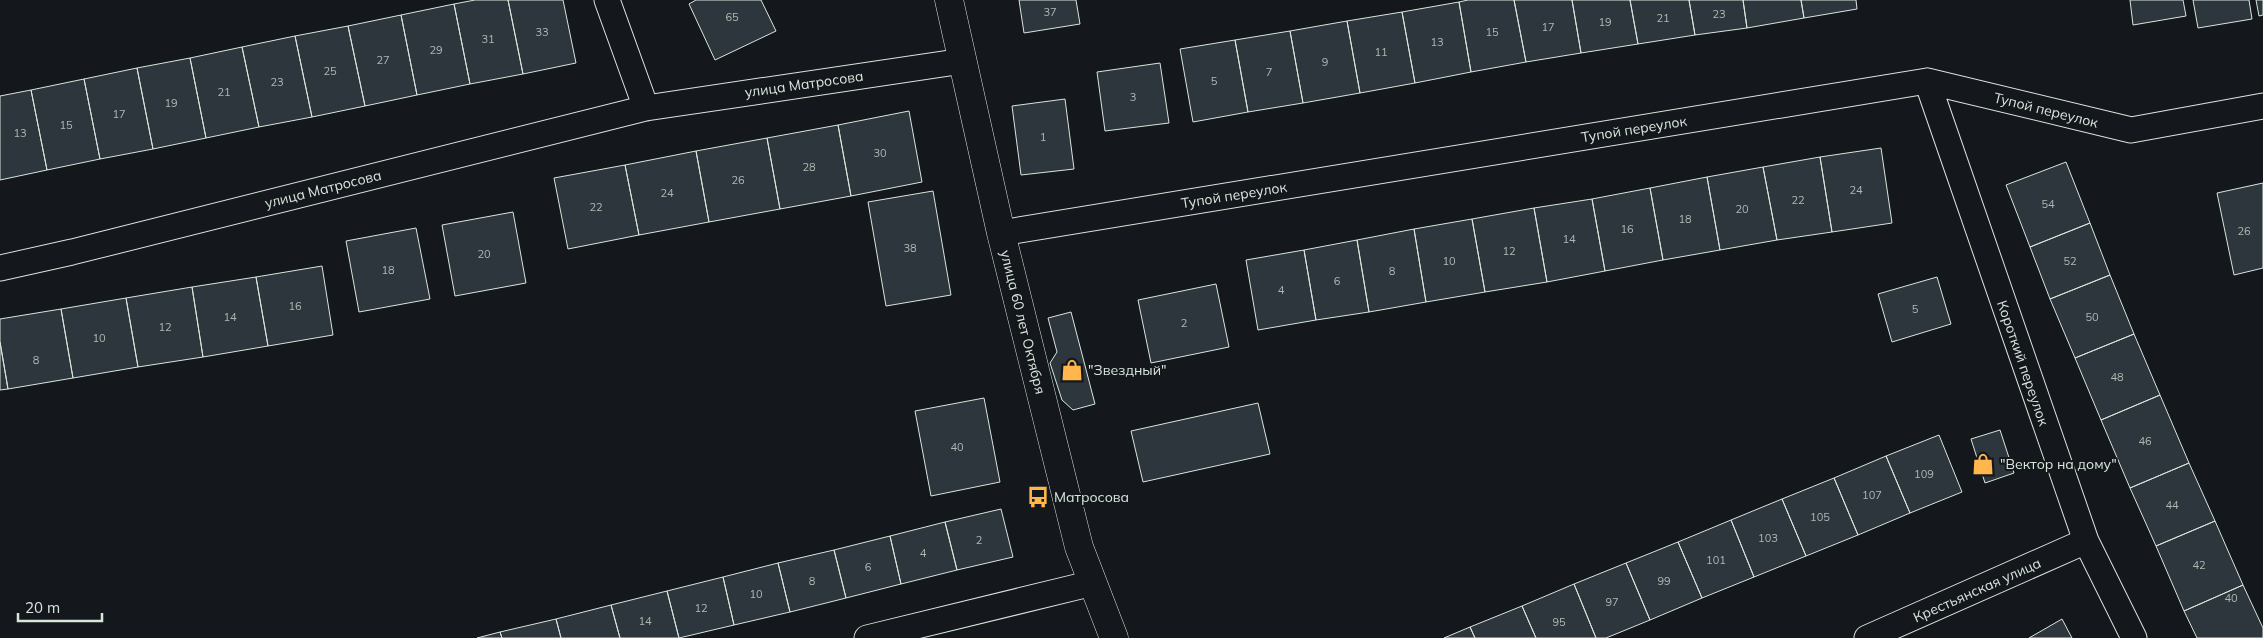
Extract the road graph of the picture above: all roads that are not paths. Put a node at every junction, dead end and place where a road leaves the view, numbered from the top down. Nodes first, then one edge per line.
1 (607, 0) edge
2 (949, 0) edge
3 (963, 61) junction
4 (1926, 81) junction
5 (2263, 106) edge
6 (646, 108) junction
7 (1001, 233) junction
8 (0, 268) edge
9 (2086, 541) junction
10 (1092, 583) junction
11 (867, 638) edge
12 (1114, 638) edge
13 (1867, 638) edge
14 (2134, 638) edge

1 - 6 street
2 - 3 main road, улица 60 лет Октября
3 - 6 street, улица Матросова
3 - 7 main road, улица 60 лет Октября
4 - 5 street, Тупой переулок
4 - 7 street, Тупой переулок
4 - 9 street, Короткий переулок
6 - 8 street, улица Матросова
7 - 10 main road, улица 60 лет Октября
9 - 13 street, Крестьянская улица
9 - 14 street, Короткий переулок
10 - 11 street
10 - 12 main road, улица 60 лет Октября

